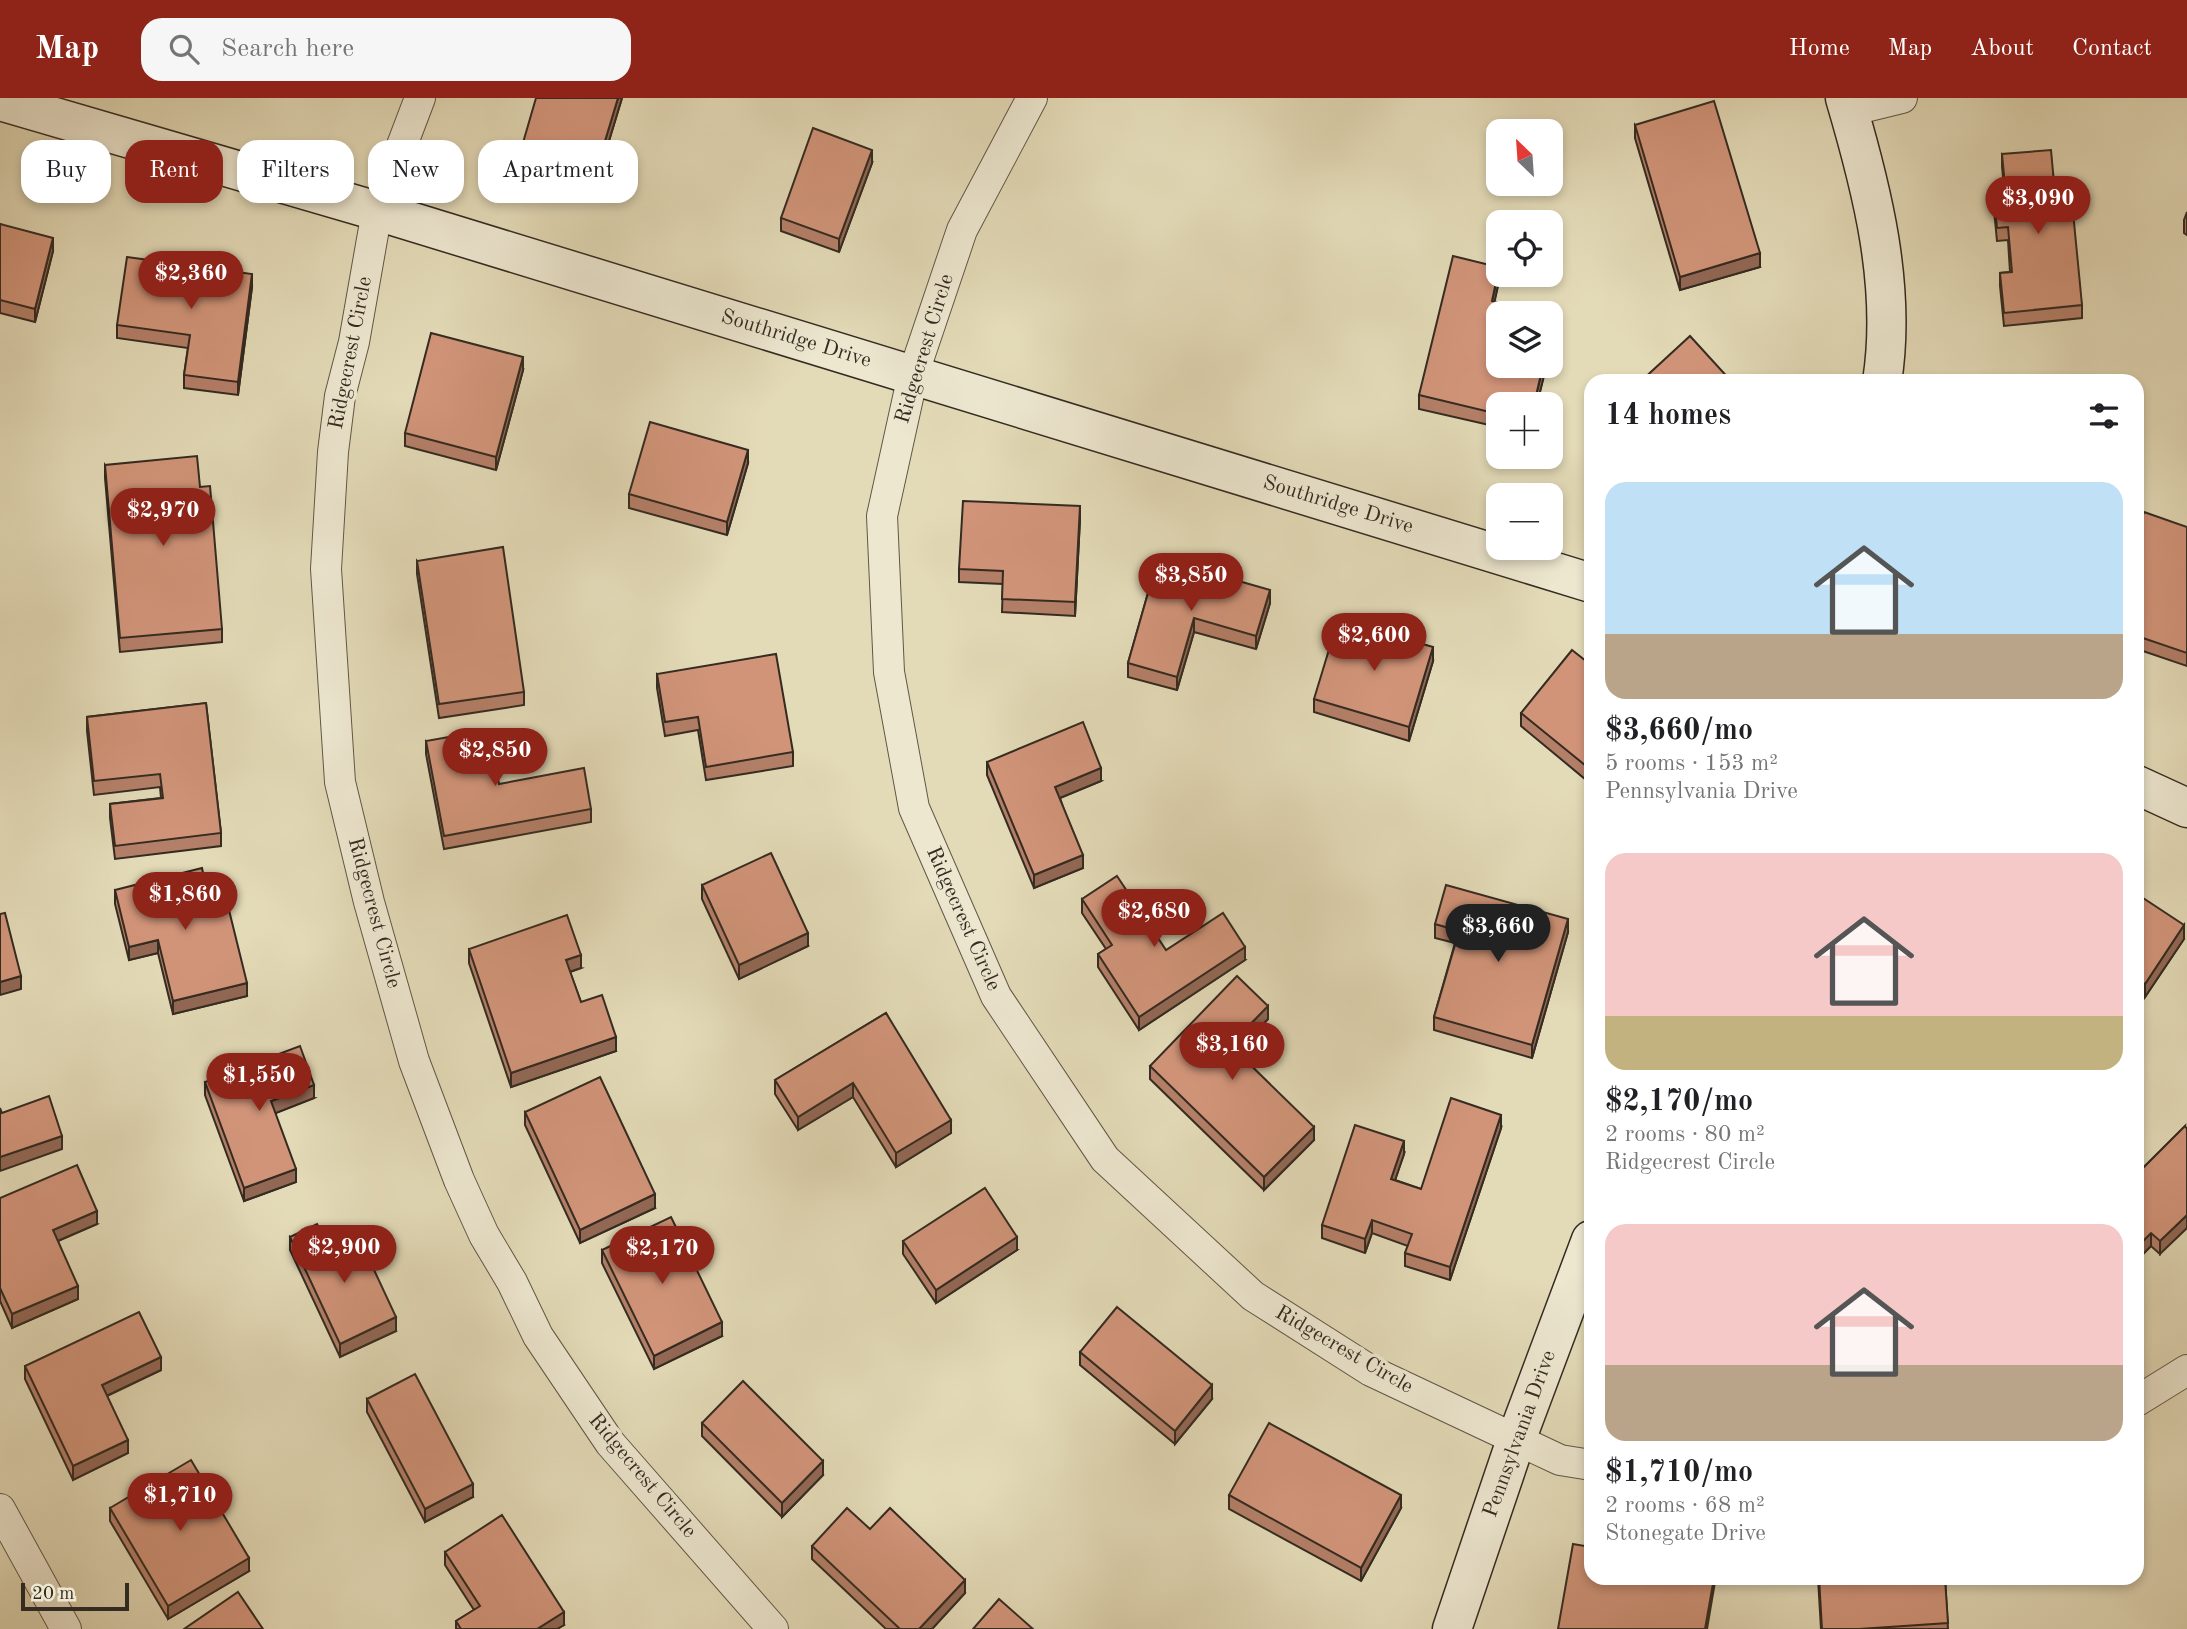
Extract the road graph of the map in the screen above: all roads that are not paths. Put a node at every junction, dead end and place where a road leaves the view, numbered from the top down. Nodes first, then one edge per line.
1 (420, 98) edge
2 (1032, 98) edge
3 (1902, 98) edge
4 (0, 101) edge
5 (1847, 105) edge
6 (377, 211) junction
7 (1883, 374) edge
8 (913, 375) junction
9 (1584, 581) edge
10 (2144, 788) edge
11 (2187, 808) edge
12 (1584, 1259) edge
13 (2187, 1370) edge
14 (2144, 1397) edge
15 (1516, 1440) junction
16 (1584, 1464) edge
17 (0, 1509) edge
18 (66, 1629) edge
19 (773, 1629) edge
20 (1452, 1629) edge

1 - 6 street, Ridgecrest Circle
2 - 8 street, Ridgecrest Circle
3 - 5 street
4 - 6 street, Southridge Drive
5 - 7 street
6 - 8 street, Southridge Drive
6 - 19 street, Ridgecrest Circle
8 - 9 street, Southridge Drive
8 - 15 street, Ridgecrest Circle
10 - 11 street
12 - 15 street, Pennsylvania Drive
13 - 14 street
15 - 16 street, Ridgecrest Circle
15 - 20 street, Pennsylvania Drive
17 - 18 street

